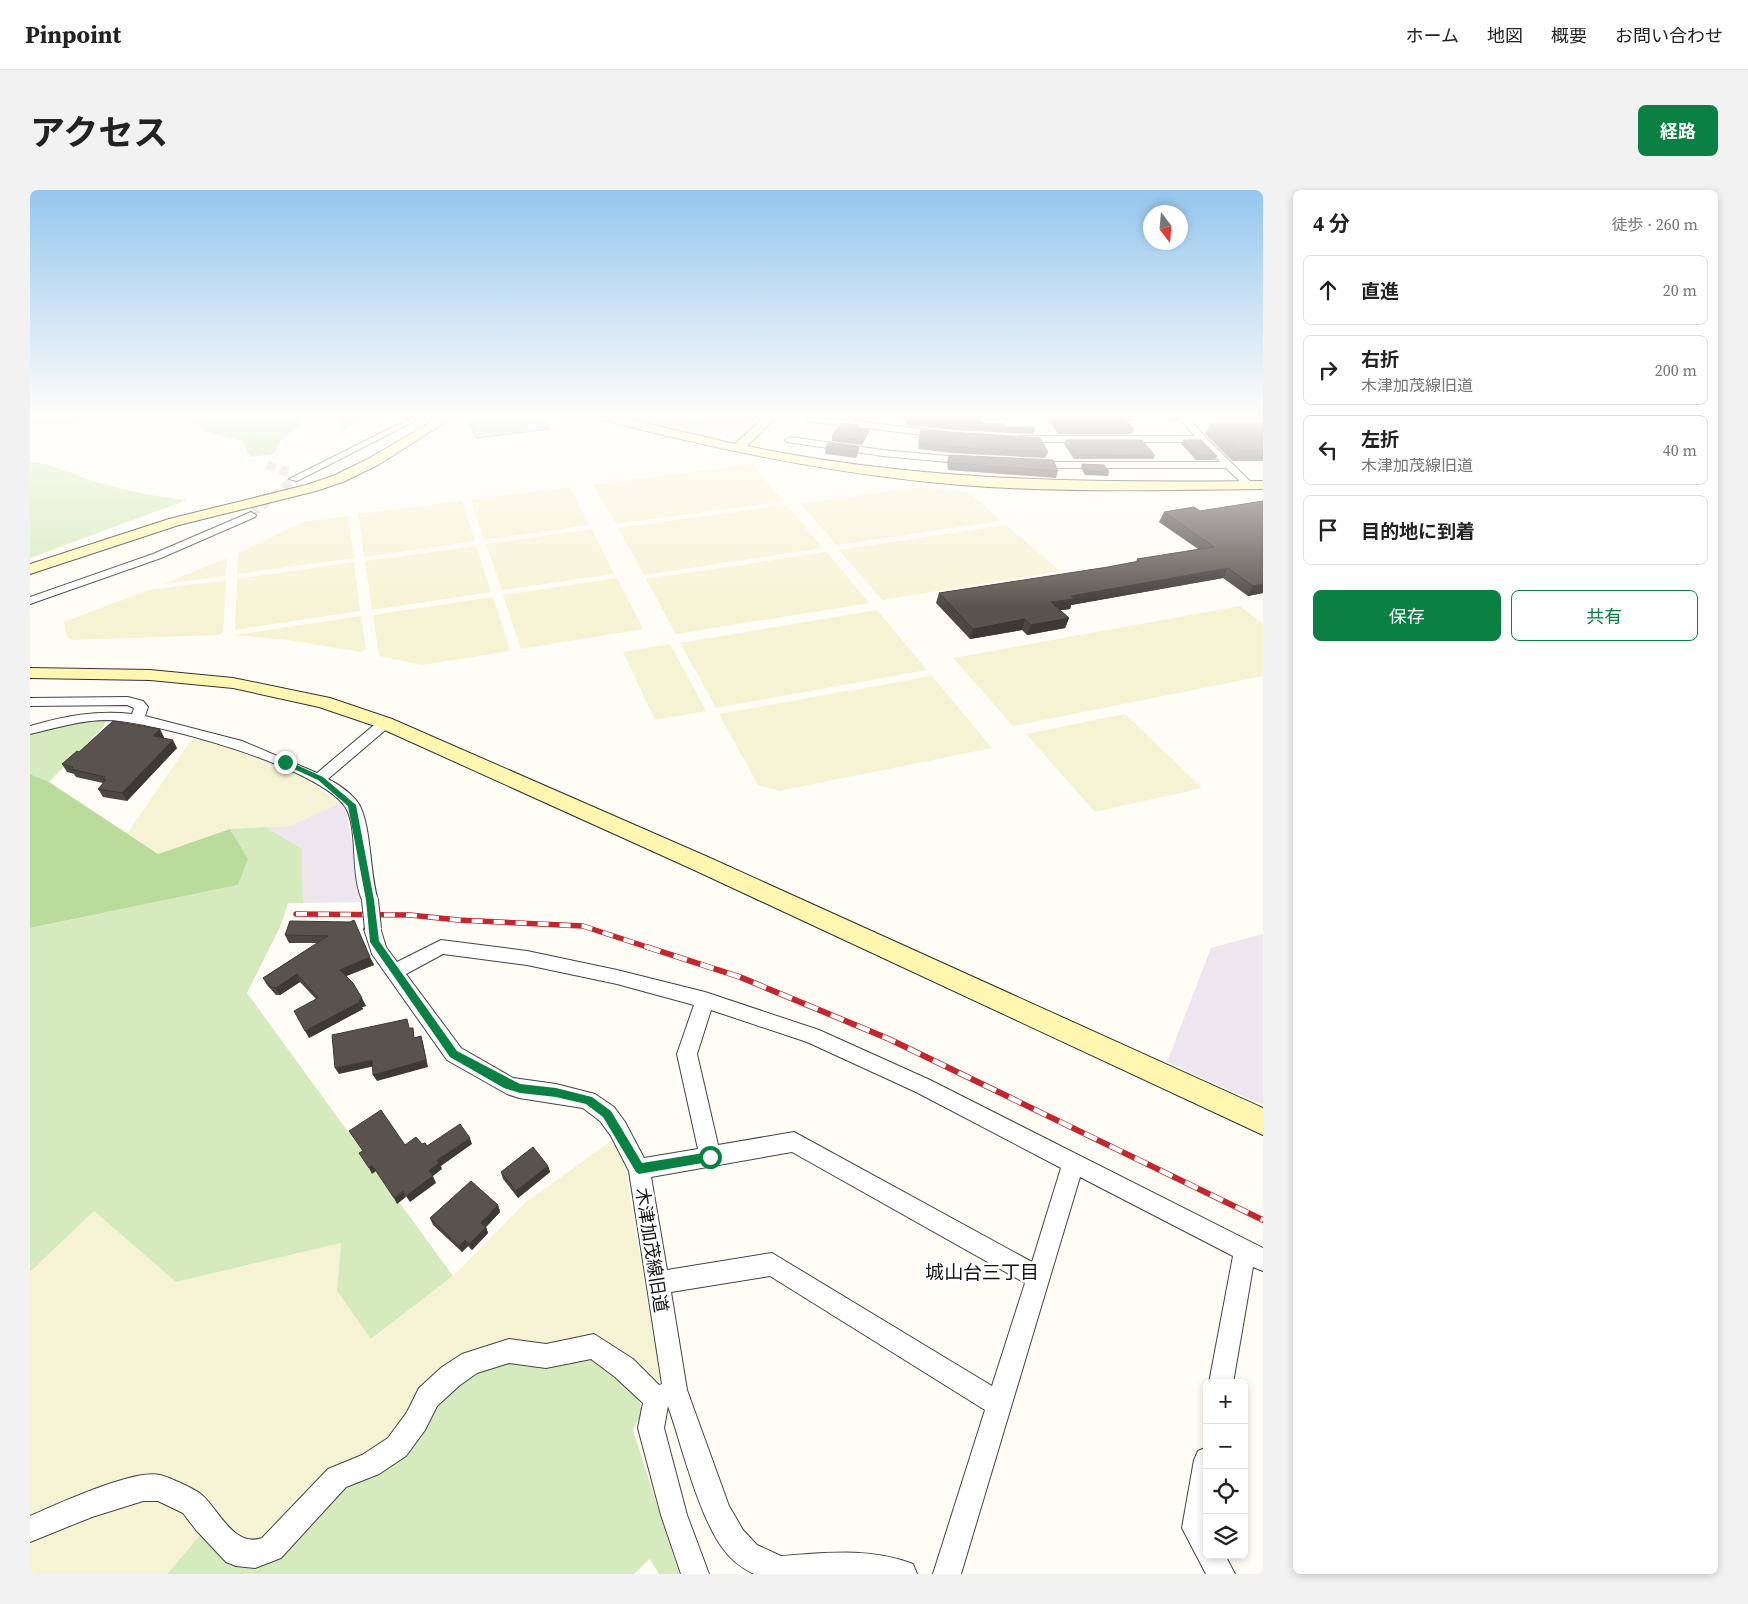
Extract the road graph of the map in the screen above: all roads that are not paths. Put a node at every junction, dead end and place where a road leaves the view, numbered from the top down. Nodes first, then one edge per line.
1 (333, 481) edge
2 (974, 481) edge
3 (1256, 485) edge
4 (251, 515) tunnel mouth
5 (30, 569) edge
6 (30, 602) edge
7 (30, 673) edge
8 (30, 702) edge
9 (138, 718) junction
10 (386, 723) junction
11 (30, 730) edge
12 (320, 778) junction
13 (395, 971) junction
14 (705, 1000) junction
15 (1263, 1122) edge
16 (710, 1157) junction
17 (1073, 1164) junction
18 (639, 1169) junction
19 (1254, 1256) edge
20 (1039, 1278) junction
21 (658, 1283) junction
22 (1222, 1379) edge
23 (666, 1394) junction
24 (1000, 1404) junction
25 (1205, 1469) edge
26 (30, 1529) edge
27 (1203, 1542) edge
28 (1212, 1559) edge
29 (695, 1574) edge
30 (903, 1574) edge
31 (947, 1574) edge
32 (1221, 1574) edge

1 - 5 street
2 - 3 street
4 - 6 street
7 - 10 street
8 - 9 street
9 - 11 street, 木津加茂線旧道
9 - 12 street, 木津加茂線旧道
10 - 12 street
10 - 15 street
12 - 13 street, 木津加茂線旧道, bridge
13 - 14 street
13 - 18 street, 木津加茂線旧道
14 - 16 street
14 - 17 street
16 - 18 street
16 - 20 street
17 - 19 street
17 - 20 street
18 - 21 street, 木津加茂線旧道
19 - 22 street
20 - 24 street
21 - 23 street, 木津加茂線旧道
21 - 24 street
23 - 26 street
23 - 29 street
23 - 30 street, 木津加茂線旧道
24 - 31 street
25 - 27 street
28 - 32 street

